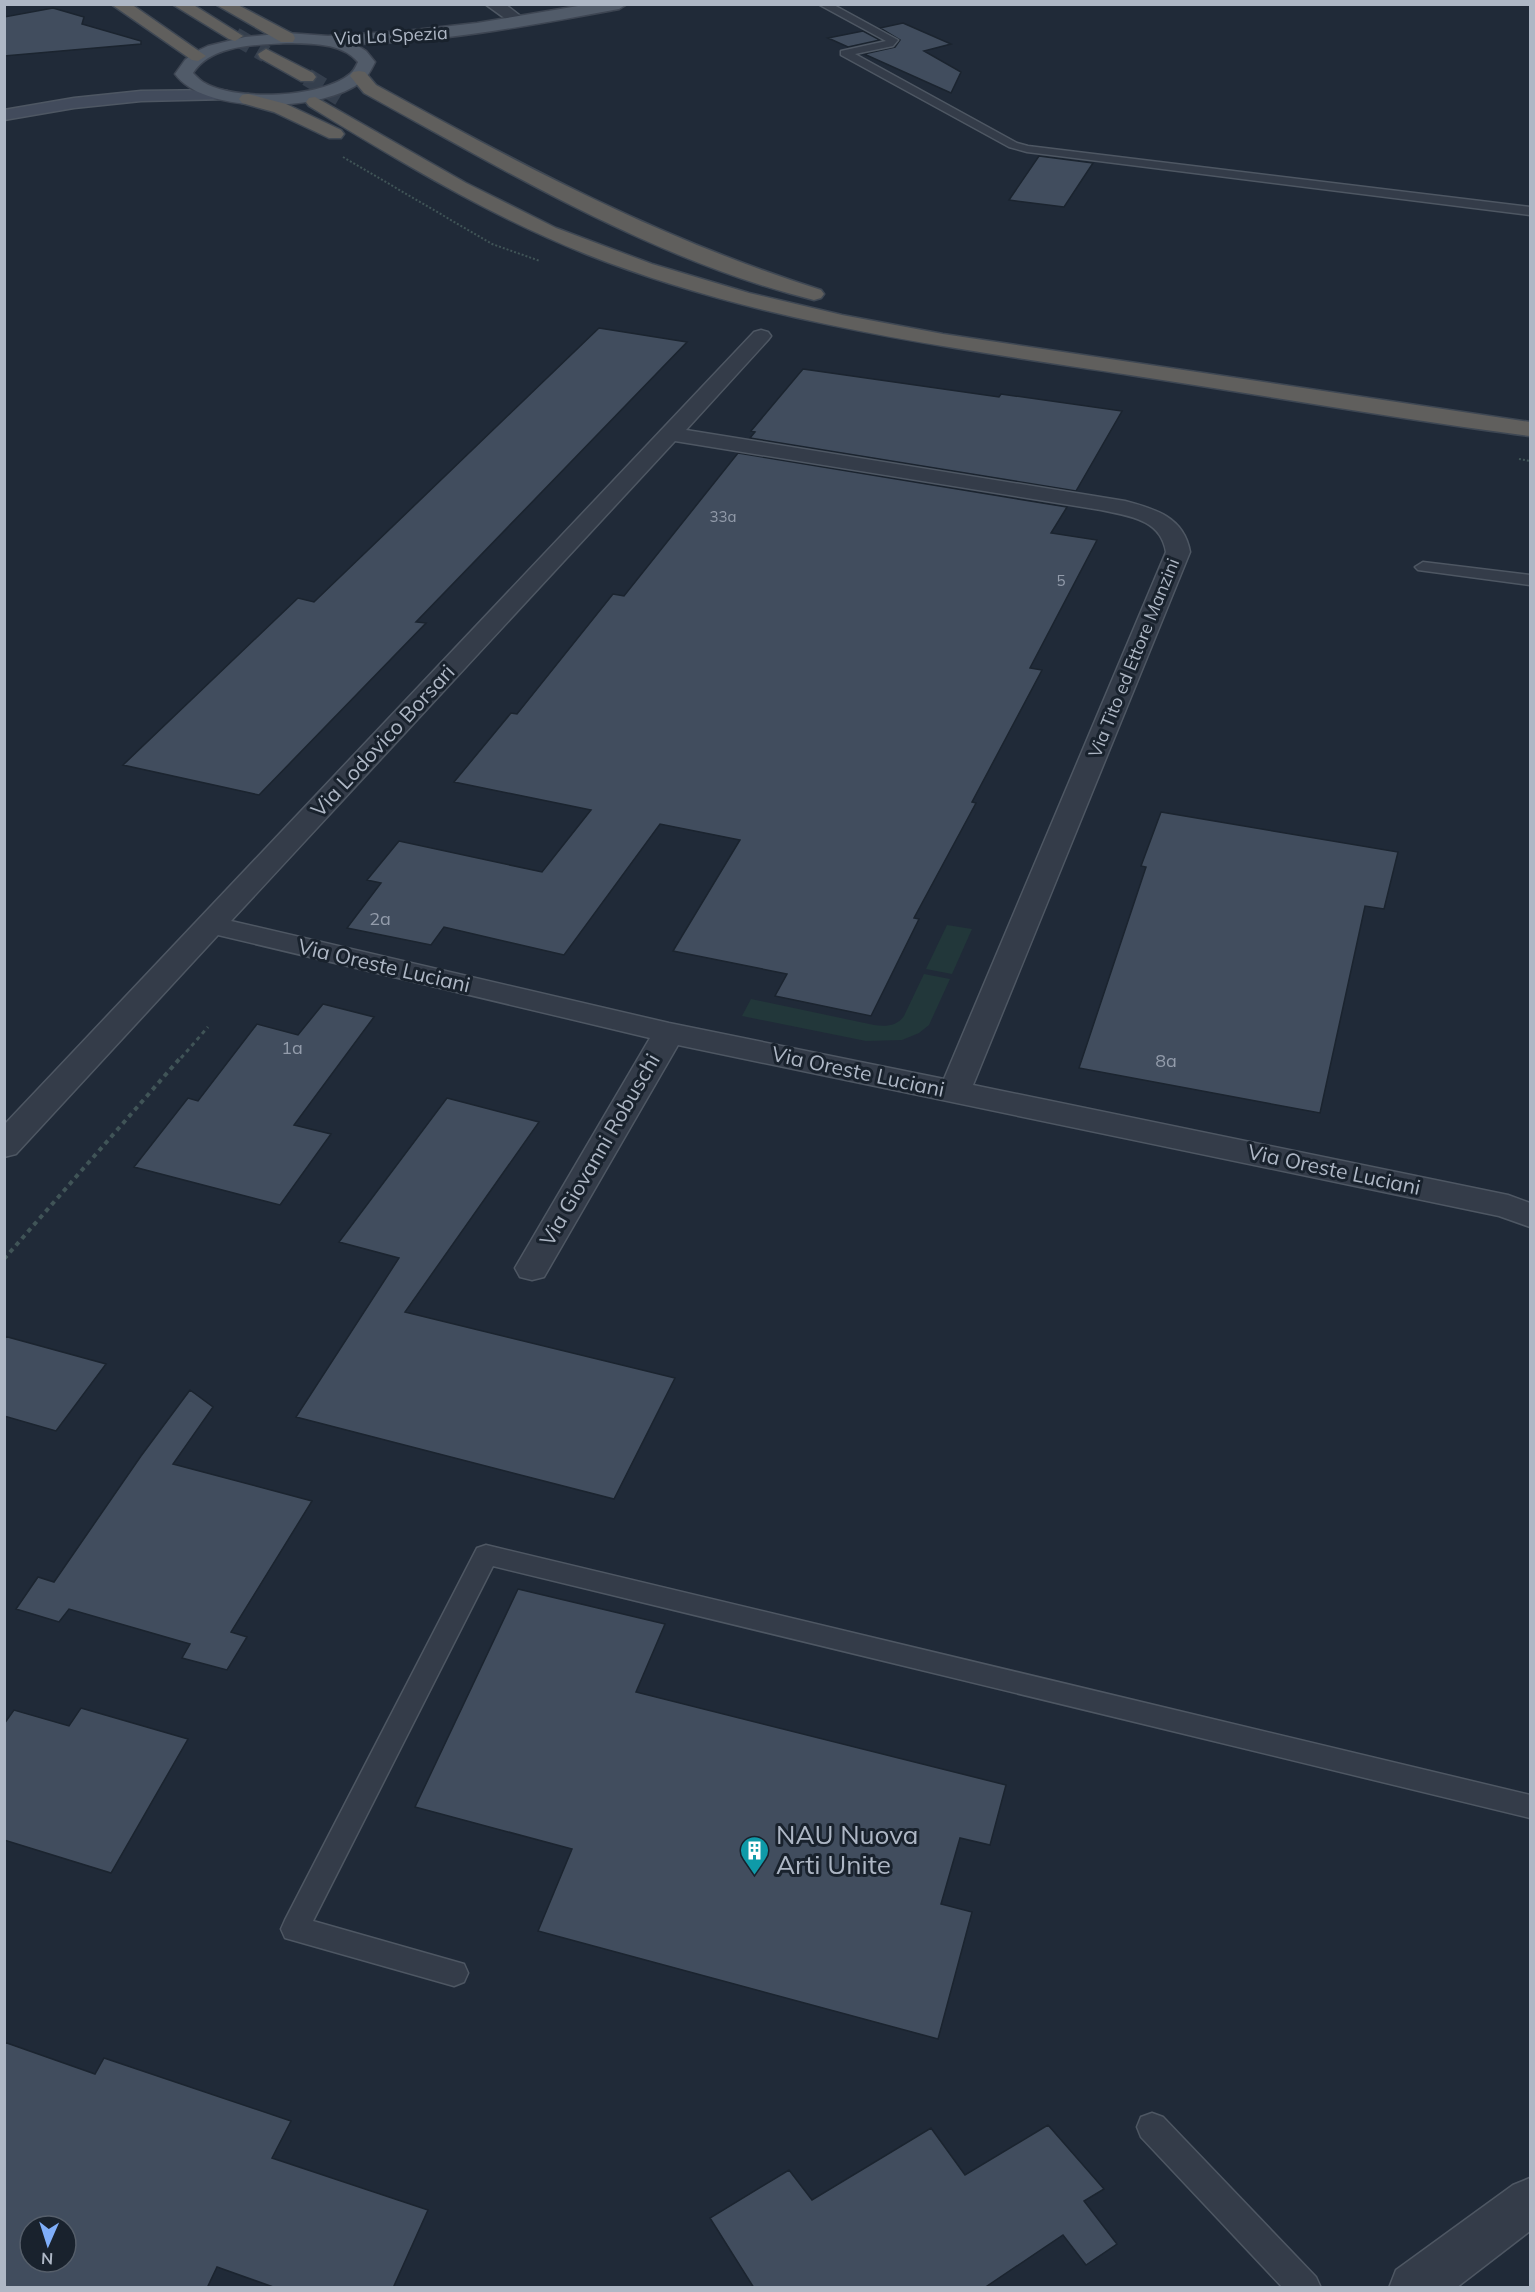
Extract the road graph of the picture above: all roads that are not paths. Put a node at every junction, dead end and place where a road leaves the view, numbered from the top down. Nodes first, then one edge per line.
1 (119, 4) edge
2 (223, 4) edge
3 (493, 4) edge
4 (619, 4) edge
5 (823, 4) edge
6 (175, 10) edge
7 (520, 22) junction
8 (470, 31) junction
9 (236, 36) tunnel mouth
10 (204, 37) tunnel mouth
11 (287, 38) junction
12 (312, 39) junction
13 (266, 54) tunnel mouth
14 (193, 61) junction
15 (252, 65) tunnel mouth
16 (362, 74) junction
17 (272, 77) tunnel mouth
18 (307, 77) tunnel mouth
19 (221, 95) junction
20 (340, 97) tunnel mouth
21 (248, 99) junction
22 (315, 102) tunnel mouth
23 (74, 103) junction
24 (4, 115) edge
25 (1530, 211) edge
26 (830, 298) dead end
27 (852, 304) dead end
28 (897, 325) junction
29 (761, 336) dead end
30 (1530, 413) edge
31 (1530, 429) edge
32 (672, 434) junction
33 (1423, 567) dead end
34 (1530, 580) edge
35 (211, 925) junction
36 (669, 1033) junction
37 (954, 1093) junction
38 (4, 1146) edge
39 (1525, 1210) edge
40 (532, 1268) dead end
41 (1530, 1807) edge
42 (454, 1973) dead end
43 (1152, 2127) dead end
44 (1530, 2202) edge
45 (1305, 2288) edge
46 (1414, 2288) edge

1 - 14 highway
2 - 11 highway
3 - 7 street
4 - 7 main road, Via La Spezia
5 - 25 lane
6 - 9 highway
6 - 10 highway
7 - 8 main road, Via La Spezia
8 - 12 main road, Via La Spezia
8 - 16 main road, Via La Spezia
11 - 12 main road, Via La Spezia
11 - 14 main road, Via La Spezia
12 - 16 main road, Via La Spezia
13 - 18 highway
14 - 19 main road, Via La Spezia
14 - 23 main road, Via La Spezia
15 - 17 highway
16 - 21 main road, Via La Spezia
16 - 26 highway
19 - 21 main road, Via La Spezia
19 - 23 main road, Via La Spezia
20 - 28 highway
21 - 28 highway
22 - 28 highway
23 - 24 main road, Via La Spezia
27 - 28 highway
28 - 30 highway
28 - 31 highway
29 - 32 street, Via Lodovico Borsari
32 - 35 street, Via Lodovico Borsari
32 - 37 street, Via Tito ed Ettore Manzini
33 - 34 lane
35 - 36 street, Via Oreste Luciani
35 - 38 street, Via Lodovico Borsari
36 - 37 street, Via Oreste Luciani
36 - 40 street, Via Giovanni Robuschi
37 - 39 street, Via Oreste Luciani
41 - 42 lane
43 - 45 lane
44 - 46 street

